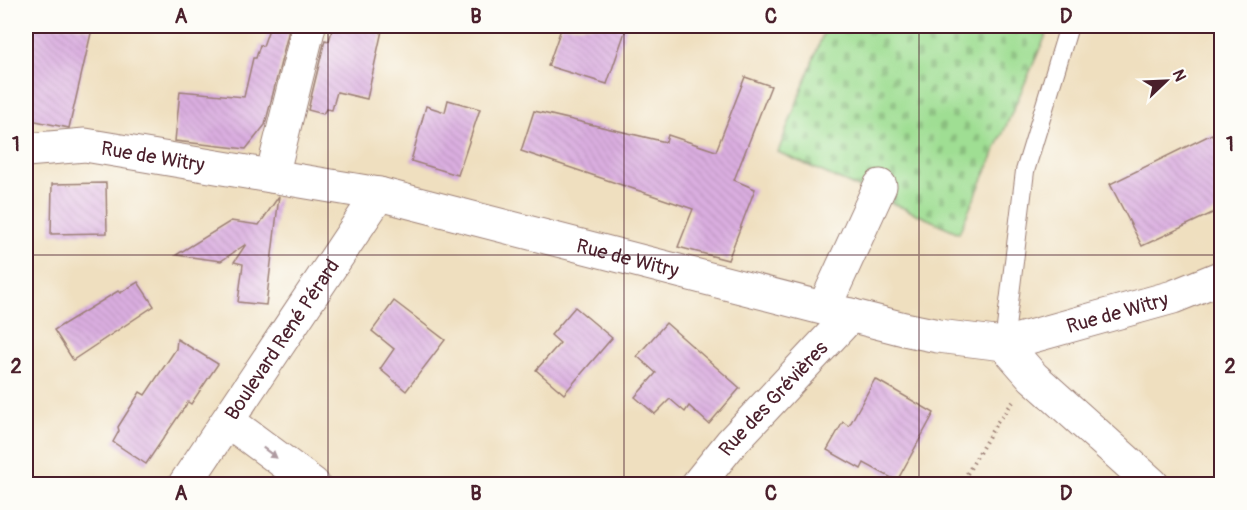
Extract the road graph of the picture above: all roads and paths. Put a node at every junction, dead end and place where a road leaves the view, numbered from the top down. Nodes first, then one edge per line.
1 (309, 26) edge
2 (1069, 26) edge
3 (26, 150) edge
4 (272, 176) junction
5 (880, 186) dead end
6 (379, 194) junction
7 (1221, 278) edge
8 (838, 312) junction
9 (1004, 344) junction
10 (1033, 377) junction
11 (228, 421) junction
12 (185, 484) edge
13 (313, 484) edge
14 (698, 484) edge
15 (961, 484) edge
16 (1152, 484) edge

1 - 4 street
2 - 9 lane
3 - 4 street, Rue de Witry
4 - 6 street, Rue de Witry
5 - 8 street, Rue des Grévières
6 - 8 street, Rue de Witry
6 - 11 street, Boulevard René Pérard
7 - 9 street, Rue de Witry
8 - 9 street, Rue de Witry
8 - 14 street, Rue des Grévières
9 - 10 street
10 - 15 path
10 - 16 street
11 - 12 street, Boulevard René Pérard
11 -> 13 street

